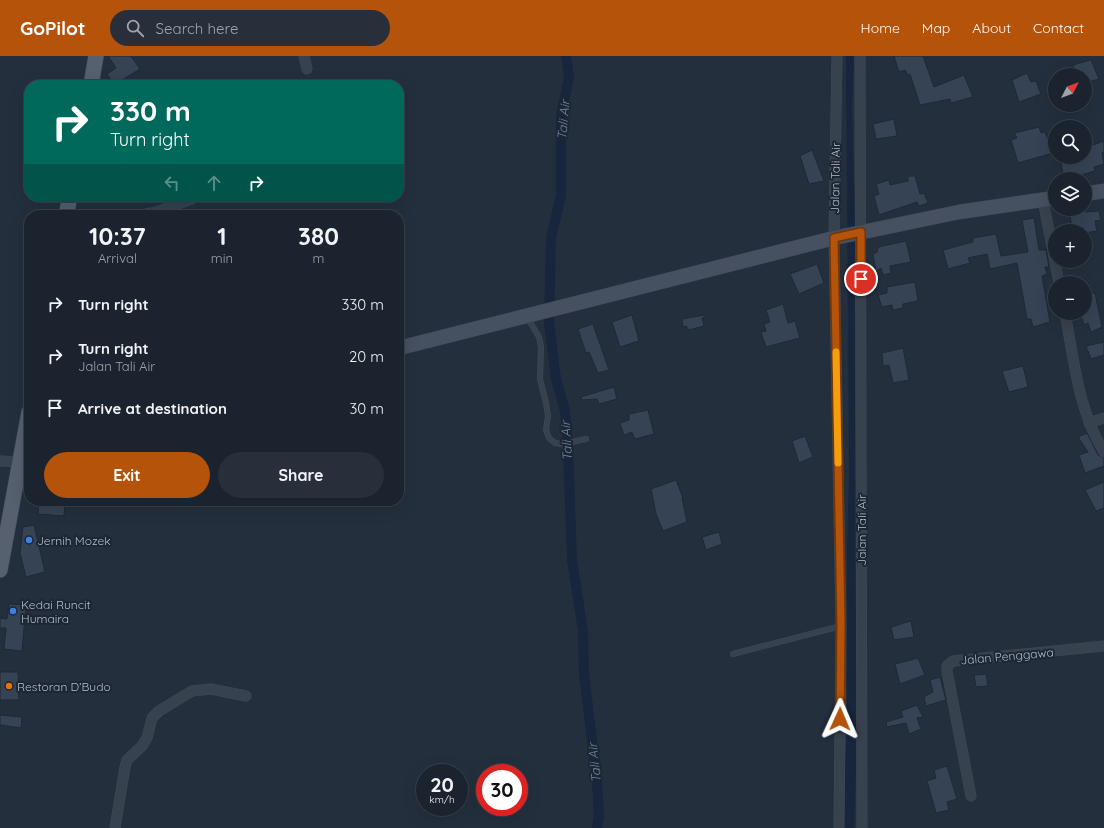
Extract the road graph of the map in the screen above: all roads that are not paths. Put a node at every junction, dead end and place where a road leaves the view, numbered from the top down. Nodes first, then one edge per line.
1 (96, 56) edge
2 (304, 56) edge
3 (837, 56) edge
4 (860, 56) edge
5 (307, 69) dead end
6 (92, 80) edge
7 (1104, 191) edge
8 (1092, 193) edge
9 (1048, 199) edge
10 (183, 202) edge
11 (162, 210) edge
12 (1051, 216) edge
13 (861, 232) junction
14 (836, 237) junction
15 (1058, 276) edge
16 (526, 316) junction
17 (1066, 320) edge
18 (404, 347) edge
19 (1104, 418) edge
20 (1089, 423) junction
21 (586, 439) dead end
22 (1104, 452) edge
23 (0, 461) edge
24 (24, 461) edge
25 (0, 570) edge
26 (841, 626) junction
27 (1104, 646) edge
28 (733, 654) dead end
29 (246, 696) dead end
30 (971, 796) dead end
31 (116, 828) edge
32 (839, 828) edge
33 (862, 828) edge

1 - 6 main road
2 - 5 street
3 - 14 street, Jalan Tali Air
4 - 13 street, Jalan Tali Air
7 - 8 street
9 - 13 street
10 - 11 street
12 - 15 street
13 - 14 street
13 - 33 street, Jalan Tali Air
14 - 16 street
14 - 26 street, Jalan Tali Air
16 - 18 street
16 - 21 lane
17 - 20 street
19 - 20 street
20 - 22 street
23 - 24 street
24 - 25 main road
26 - 28 lane
26 - 32 street, Jalan Tali Air
27 - 30 street, Jalan Penggawa
29 - 31 street

